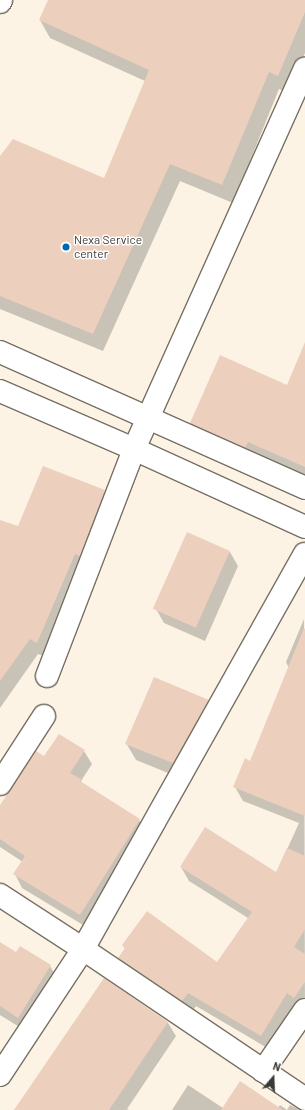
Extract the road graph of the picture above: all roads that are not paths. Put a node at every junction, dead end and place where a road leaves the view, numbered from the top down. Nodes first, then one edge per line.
1 (305, 68) edge
2 (0, 352) edge
3 (0, 391) edge
4 (148, 417) junction
5 (134, 449) junction
6 (305, 488) edge
7 (305, 527) edge
8 (305, 554) edge
9 (47, 676) dead end
10 (44, 716) dead end
11 (0, 784) edge
12 (0, 895) edge
13 (83, 949) junction
14 (305, 1010) edge
15 (264, 1071) junction
16 (0, 1075) edge
17 (305, 1099) edge

1 - 4 street
2 - 4 street
3 - 5 street
4 - 5 street
4 - 6 street
5 - 7 street
5 - 9 street
8 - 13 street
10 - 11 street
12 - 13 street
13 - 15 street
13 - 16 street
14 - 15 street
15 - 17 street

